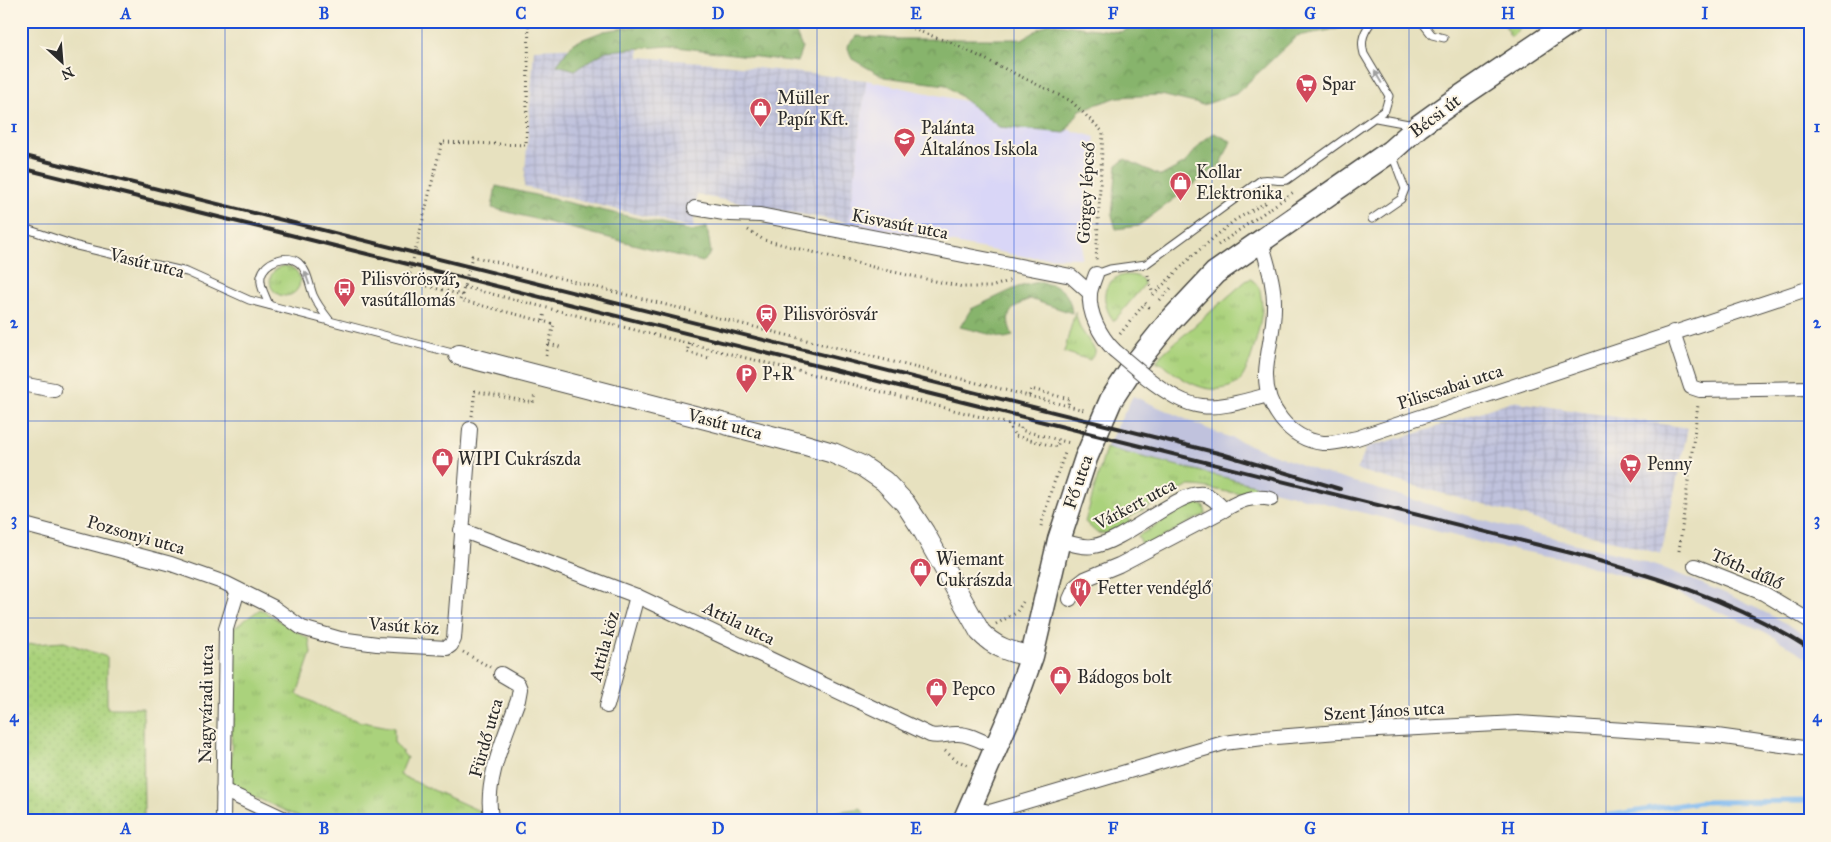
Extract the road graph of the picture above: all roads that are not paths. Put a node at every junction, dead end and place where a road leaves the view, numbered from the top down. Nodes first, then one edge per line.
1 (1372, 21) edge
2 (1421, 21) edge
3 (1558, 25) edge
4 (1444, 38) dead end
5 (1376, 118) junction
6 (1419, 126) junction
7 (1391, 151) junction
8 (695, 208) dead end
9 (1302, 214) joint
10 (1372, 220) dead end
11 (21, 226) edge
12 (1262, 241) junction
13 (1096, 274) joint
14 (1810, 288) edge
15 (1090, 293) junction
16 (269, 305) junction
17 (330, 321) junction
18 (1673, 332) junction
19 (459, 355) joint
20 (21, 384) edge
21 (1810, 388) edge
22 (54, 390) dead end
23 (1268, 394) junction
24 (470, 429) road end
25 (1271, 499) dead end
26 (1224, 510) junction
27 (21, 524) edge
28 (461, 530) junction
29 (1060, 540) junction
30 (1695, 566) dead end
31 (238, 590) junction
32 (637, 596) junction
33 (1070, 599) dead end
34 (1810, 621) edge
35 (1032, 656) junction
36 (501, 674) road end
37 (606, 706) dead end
38 (997, 748) junction
39 (1810, 749) edge
40 (223, 790) junction
41 (967, 814) edge
42 (223, 821) edge
43 (289, 821) edge
44 (492, 821) edge

5 -> 1 lane
2 - 4 lane
3 - 6 main road, Bécsi út
5 - 6 lane
5 - 13 lane
6 - 7 main road, Bécsi út
7 - 9 main road, Bécsi út
7 - 10 lane
8 - 15 street, Kisvasút utca
9 - 12 main road, Fő utca
11 - 16 lane, Vasút utca
12 - 23 street, Piliscsabai utca
12 - 29 main road, Fő utca
13 - 15 street
14 - 18 street, Piliscsabai utca
15 - 23 street, bridge
16 - 17 lane, Vasút utca
17 -> 16 lane
17 - 19 lane, Vasút utca
18 - 21 street
18 - 23 street, Piliscsabai utca
19 - 35 street, Vasút utca
20 - 22 street
24 - 28 street, Vasút köz
25 - 26 street
26 - 29 street, Várkert utca
26 - 33 street
27 - 31 street, Pozsonyi utca
28 - 31 street, Vasút köz
28 - 32 street, Attila utca
29 - 35 main road, Fő utca
30 - 34 street, Tóth-dűlő
31 - 40 street, Nagyváradi utca
32 - 37 street, Attila köz
32 - 38 street, Attila utca
35 - 38 main road, Fő utca
36 - 44 street, Fürdő utca
38 - 41 main road, Fő utca
39 - 41 street, Szent János utca
40 - 42 street, Nagyváradi utca
40 - 43 street

